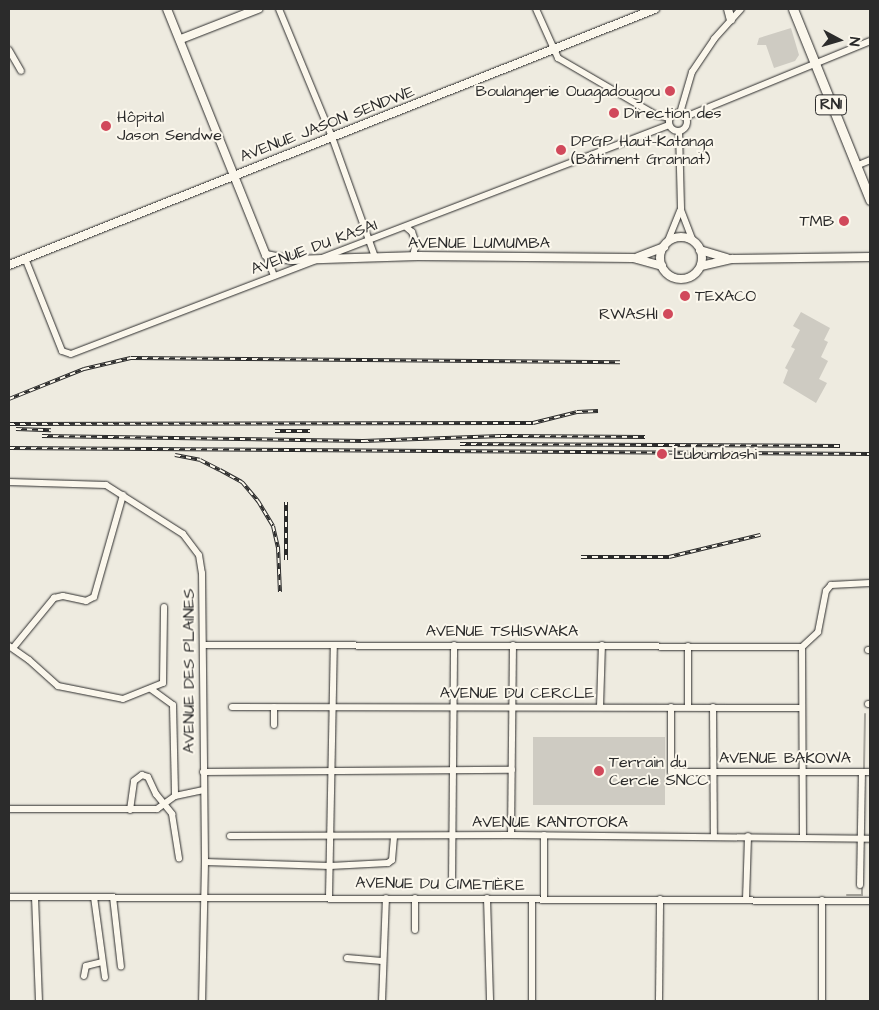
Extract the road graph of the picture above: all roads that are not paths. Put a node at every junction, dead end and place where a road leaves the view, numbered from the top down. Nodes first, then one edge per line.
1 (168, 9) edge
2 (258, 9) edge
3 (279, 9) edge
4 (536, 9) edge
5 (656, 9) edge
6 (728, 9) edge
7 (741, 9) edge
8 (793, 9) edge
9 (731, 20) junction
10 (181, 39) junction
11 (870, 41) edge
12 (552, 48) junction
13 (9, 50) edge
14 (814, 63) junction
15 (21, 71) dead end
16 (682, 115) junction
17 (669, 122) junction
18 (679, 131) junction
19 (332, 137) junction
20 (870, 160) edge
21 (856, 166) junction
22 (233, 175) junction
23 (870, 200) edge
24 (681, 210) junction
25 (406, 227) junction
26 (372, 241) junction
27 (693, 241) junction
28 (665, 245) junction
29 (700, 250) junction
30 (266, 254) junction
31 (413, 256) junction
32 (375, 257) junction
33 (870, 257) edge
34 (25, 258) junction
35 (633, 258) junction
36 (732, 259) junction
37 (324, 260) junction
38 (9, 265) edge
39 (662, 266) junction
40 (701, 266) junction
41 (274, 276) junction
42 (9, 482) edge
43 (123, 495) junction
44 (870, 583) edge
45 (164, 607) dead end
46 (203, 645) junction
47 (454, 645) junction
48 (512, 645) junction
49 (602, 645) junction
50 (334, 646) junction
51 (688, 646) junction
52 (11, 647) edge
53 (802, 647) junction
54 (151, 690) junction
55 (333, 706) junction
56 (274, 707) junction
57 (454, 707) junction
58 (512, 707) junction
59 (600, 707) junction
60 (671, 707) junction
61 (688, 707) junction
62 (713, 707) junction
63 (232, 708) dead end
64 (801, 708) junction
65 (274, 725) dead end
66 (332, 769) junction
67 (453, 770) junction
68 (512, 770) junction
69 (203, 772) junction
70 (713, 772) junction
71 (802, 772) junction
72 (862, 772) junction
73 (870, 772) edge
74 (203, 790) junction
75 (175, 796) junction
76 (165, 805) junction
77 (9, 809) edge
78 (130, 810) junction
79 (331, 835) junction
80 (511, 835) junction
81 (544, 835) junction
82 (230, 836) dead end
83 (394, 836) junction
84 (452, 836) junction
85 (714, 836) junction
86 (748, 836) junction
87 (803, 837) junction
88 (860, 839) junction
89 (870, 839) edge
90 (179, 858) dead end
91 (205, 862) junction
92 (330, 866) junction
93 (452, 883) dead end
94 (860, 885) dead end
95 (9, 897) edge
96 (35, 897) junction
97 (94, 897) junction
98 (113, 897) junction
99 (204, 897) junction
100 (329, 897) junction
101 (386, 898) junction
102 (415, 898) junction
103 (488, 898) junction
104 (532, 899) junction
105 (544, 899) junction
106 (660, 899) junction
107 (746, 900) junction
108 (822, 900) junction
109 (870, 901) edge
110 (415, 930) dead end
111 (347, 958) dead end
112 (382, 961) junction
113 (102, 962) junction
114 (121, 967) dead end
115 (84, 976) dead end
116 (105, 977) dead end
117 (39, 1001) edge
118 (202, 1001) edge
119 (382, 1001) edge
120 (490, 1001) edge
121 (532, 1001) edge
122 (659, 1001) edge
123 (822, 1001) edge

1 - 10 main road
2 - 10 main road
3 - 19 street
4 - 12 street
5 - 12 main road, AVENUE JASON SENDWE
6 - 9 main road
7 - 9 street
8 - 14 highway, RN1
9 - 16 street
10 - 22 main road
11 - 14 street, AVENUE DU KASAI
12 - 17 street
12 - 19 main road, AVENUE JASON SENDWE
13 - 15 street
14 - 16 street, AVENUE DU KASAI
14 - 21 highway, RN1
16 - 17 street, AVENUE DU KASAI
16 - 18 street
17 - 18 street
17 - 25 street, AVENUE DU KASAI
18 - 24 street
19 - 22 main road, AVENUE JASON SENDWE
19 - 26 street
20 - 21 street
21 - 23 highway, RN1
22 - 30 main road
22 - 34 main road, AVENUE JASON SENDWE
24 - 27 street
24 - 28 street
25 - 26 street, AVENUE DU KASAI
25 - 31 street
26 - 32 street
26 - 37 street, AVENUE DU KASAI
27 - 28 main road
27 - 29 main road
28 - 35 main road
28 - 39 main road
29 - 36 main road
29 - 40 main road
30 - 37 main road, AVENUE LUMUMBA
30 - 41 street
31 - 32 main road, AVENUE LUMUMBA
31 - 35 main road, AVENUE LUMUMBA
32 - 37 main road, AVENUE LUMUMBA
33 - 36 main road
34 - 38 main road, AVENUE JASON SENDWE
34 - 41 street, AVENUE DU KASAI
35 - 39 main road
36 - 40 main road
37 - 41 street, AVENUE DU KASAI
39 - 40 main road
42 - 43 street, AVENUE DES PLAINES
43 - 46 street, AVENUE DES PLAINES
43 - 52 street
44 - 53 street
45 - 54 street
46 - 50 street, AVENUE TSHISWAKA
46 - 69 street, AVENUE DES PLAINES
47 - 48 street, AVENUE TSHISWAKA
47 - 50 street, AVENUE TSHISWAKA
47 - 57 street
48 - 49 street, AVENUE TSHISWAKA
48 - 58 street
49 - 51 street, AVENUE TSHISWAKA
49 - 59 street
50 - 55 street
51 - 53 street, AVENUE TSHISWAKA
51 - 61 street
52 - 54 street
53 - 64 street
54 - 75 street
55 - 56 street, AVENUE DU CERCLE
55 - 57 street, AVENUE DU CERCLE
55 - 66 street
56 - 63 street, AVENUE DU CERCLE
56 - 65 street
57 - 58 street, AVENUE DU CERCLE
57 - 67 street
58 - 59 street, AVENUE DU CERCLE
58 - 68 street
59 - 60 street, AVENUE DU CERCLE
60 - 61 street, AVENUE DU CERCLE
60 - 70 street, AVENUE BAKOWA
61 - 62 street, AVENUE DU CERCLE
62 - 64 street, AVENUE DU CERCLE
62 - 70 street
64 - 71 street
66 - 67 street
66 - 69 street
66 - 79 street
67 - 68 street
67 - 84 street
68 - 80 street
69 - 74 street, AVENUE DES PLAINES
70 - 71 street, AVENUE BAKOWA
70 - 85 street
71 - 72 street, AVENUE BAKOWA
71 - 87 street
72 - 73 street, AVENUE BAKOWA
72 - 88 street
74 - 75 street
74 - 91 street, AVENUE DES PLAINES
75 - 76 street
76 - 78 street
76 - 78 street
76 - 90 street
77 - 78 street
79 - 82 street, AVENUE KANTOTOKA
79 - 83 street, AVENUE KANTOTOKA
79 - 92 street
80 - 81 street, AVENUE KANTOTOKA
80 - 84 street, AVENUE KANTOTOKA
81 - 85 street, AVENUE KANTOTOKA
81 - 105 street
83 - 84 street, AVENUE KANTOTOKA
83 - 92 street
84 - 93 street
85 - 86 street, AVENUE KANTOTOKA
86 - 87 street, AVENUE KANTOTOKA
86 - 107 street
87 - 88 street, AVENUE KANTOTOKA
88 - 89 street, AVENUE KANTOTOKA
88 - 94 street
91 - 92 street
91 - 99 street, AVENUE DES PLAINES
92 - 100 street
95 - 96 street, AVENUE DU CIMETIÈRE
96 - 97 street, AVENUE DU CIMETIÈRE
96 - 117 street
97 - 98 street, AVENUE DU CIMETIÈRE
97 - 113 street
98 - 99 street, AVENUE DU CIMETIÈRE
98 - 114 street
99 - 100 street, AVENUE DU CIMETIÈRE
99 - 118 street, AVENUE DES PLAINES
100 - 101 street, AVENUE DU CIMETIÈRE
101 - 102 street, AVENUE DU CIMETIÈRE
101 - 112 street
102 - 103 street, AVENUE DU CIMETIÈRE
102 - 110 street
103 - 104 street, AVENUE DU CIMETIÈRE
103 - 120 street
104 - 105 street, AVENUE DU CIMETIÈRE
104 - 121 street
105 - 106 street, AVENUE DU CIMETIÈRE
106 - 107 street, AVENUE DU CIMETIÈRE
106 - 122 street
107 - 108 street, AVENUE DU CIMETIÈRE
108 - 109 street, AVENUE DU CIMETIÈRE
108 - 123 street
111 - 112 street
112 - 119 street
113 - 115 street
113 - 116 street

